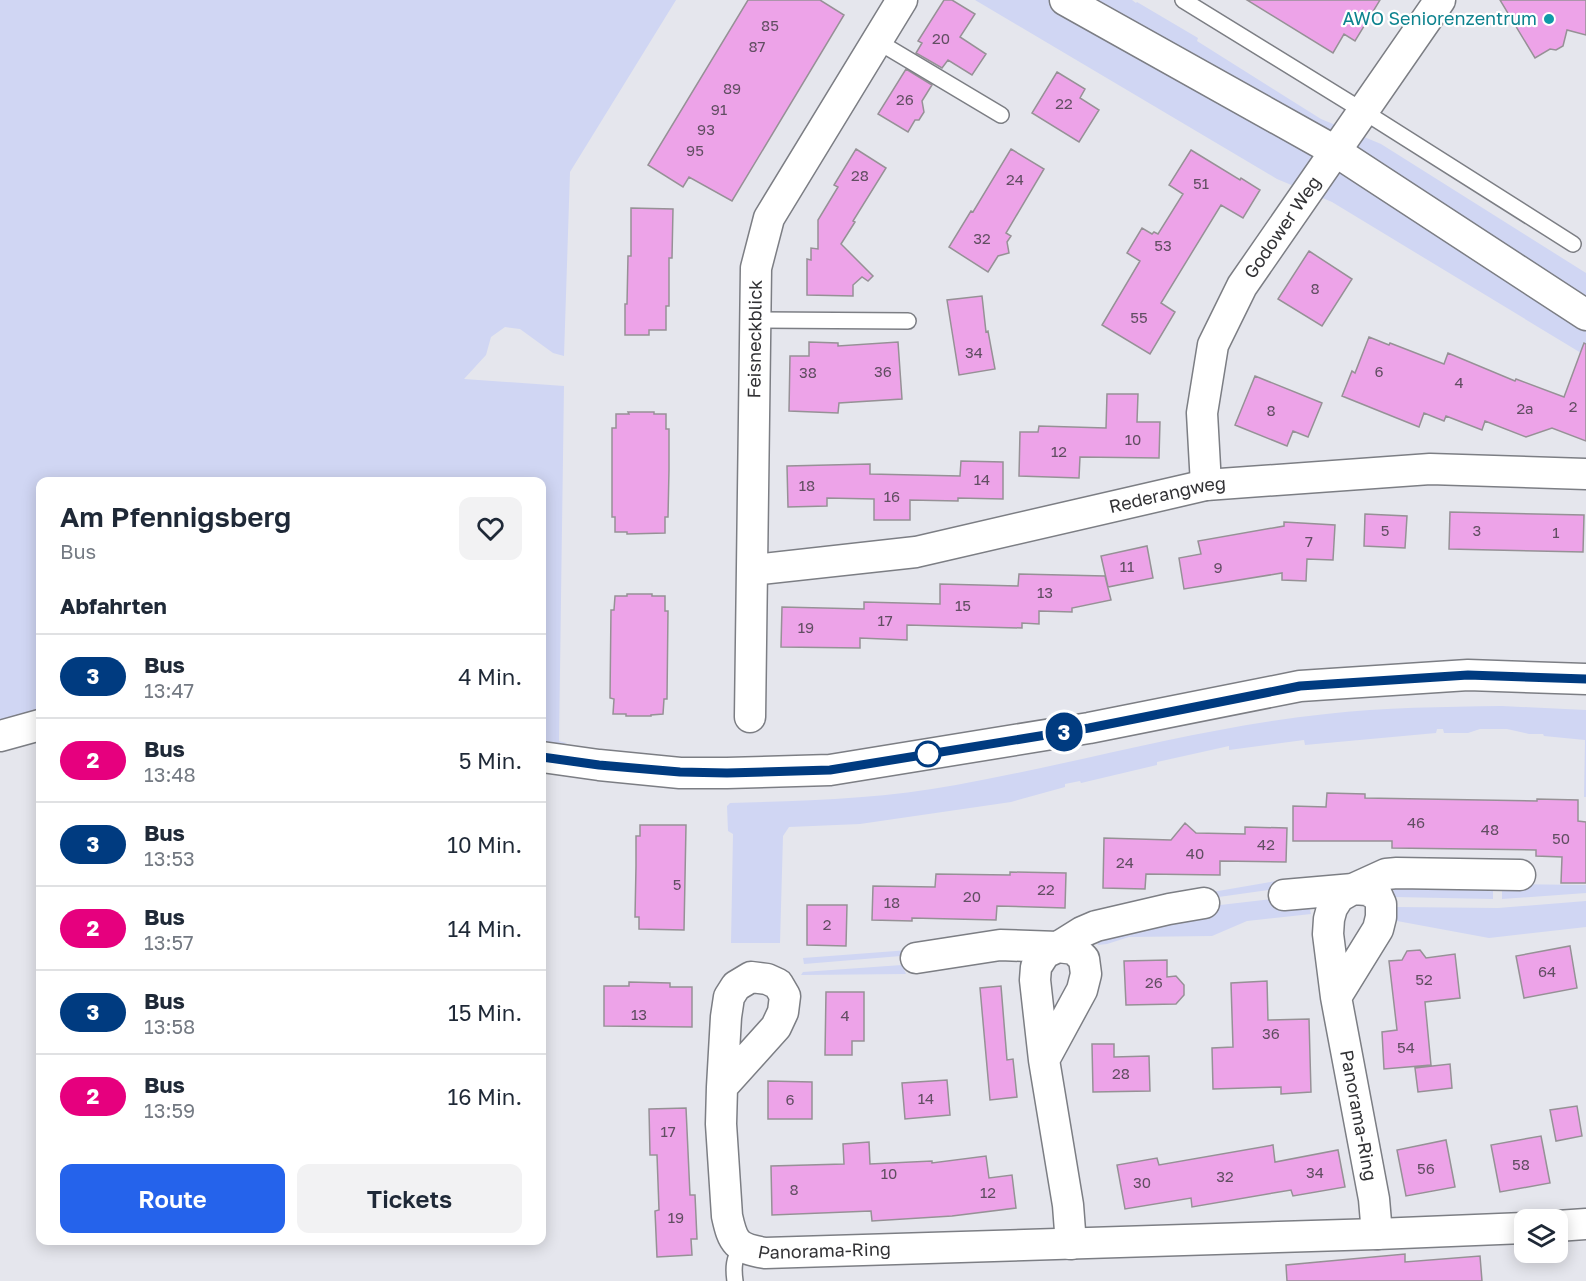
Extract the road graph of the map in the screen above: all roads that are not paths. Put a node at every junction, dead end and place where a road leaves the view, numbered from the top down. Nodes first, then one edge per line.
1 (902, 0) edge
2 (1065, 0) edge
3 (1183, 0) edge
4 (1440, 0) edge
5 (877, 40) junction
6 (1363, 111) junction
7 (1001, 115) dead end
8 (1335, 151) junction
9 (1573, 244) dead end
10 (1586, 315) edge
11 (755, 320) junction
12 (908, 321) dead end
13 (1586, 474) edge
14 (1206, 485) junction
15 (753, 570) junction
16 (1586, 679) edge
17 (750, 717) dead end
18 (36, 726) edge
19 (0, 736) edge
20 (546, 758) edge
21 (1520, 874) dead end
22 (1353, 889) junction
23 (1284, 895) dead end
24 (1204, 903) dead end
25 (1058, 947) junction
26 (916, 958) dead end
27 (1336, 997) junction
28 (1044, 1060) junction
29 (722, 1087) junction
30 (1586, 1224) edge
31 (1568, 1225) edge
32 (1514, 1228) edge
33 (1377, 1234) junction
34 (1071, 1244) junction
35 (741, 1247) junction
36 (735, 1281) edge

1 - 5 street, Feisneckblick
2 - 8 street
3 - 6 lane
4 - 6 street, Godower Weg
5 - 7 lane
5 - 11 street, Feisneckblick
6 - 8 street, Godower Weg
6 - 9 lane
8 - 10 street
8 - 14 street, Godower Weg
11 - 12 lane
11 - 15 street, Feisneckblick
13 - 14 street, Rederangweg
14 - 15 street, Rederangweg
15 - 17 street, Feisneckblick
16 - 20 street
18 - 19 street
21 - 22 street
22 - 23 street
22 - 27 street, Panorama-Ring
22 - 27 street
24 - 25 street
25 - 26 street
25 - 28 street
25 - 28 street
27 - 33 street, Panorama-Ring
28 - 34 street
29 - 29 street, Panorama-Ring
29 - 35 street, Panorama-Ring
30 - 31 street
32 - 33 street, Panorama-Ring
33 - 34 street, Panorama-Ring
34 - 35 street, Panorama-Ring
35 - 36 lane

